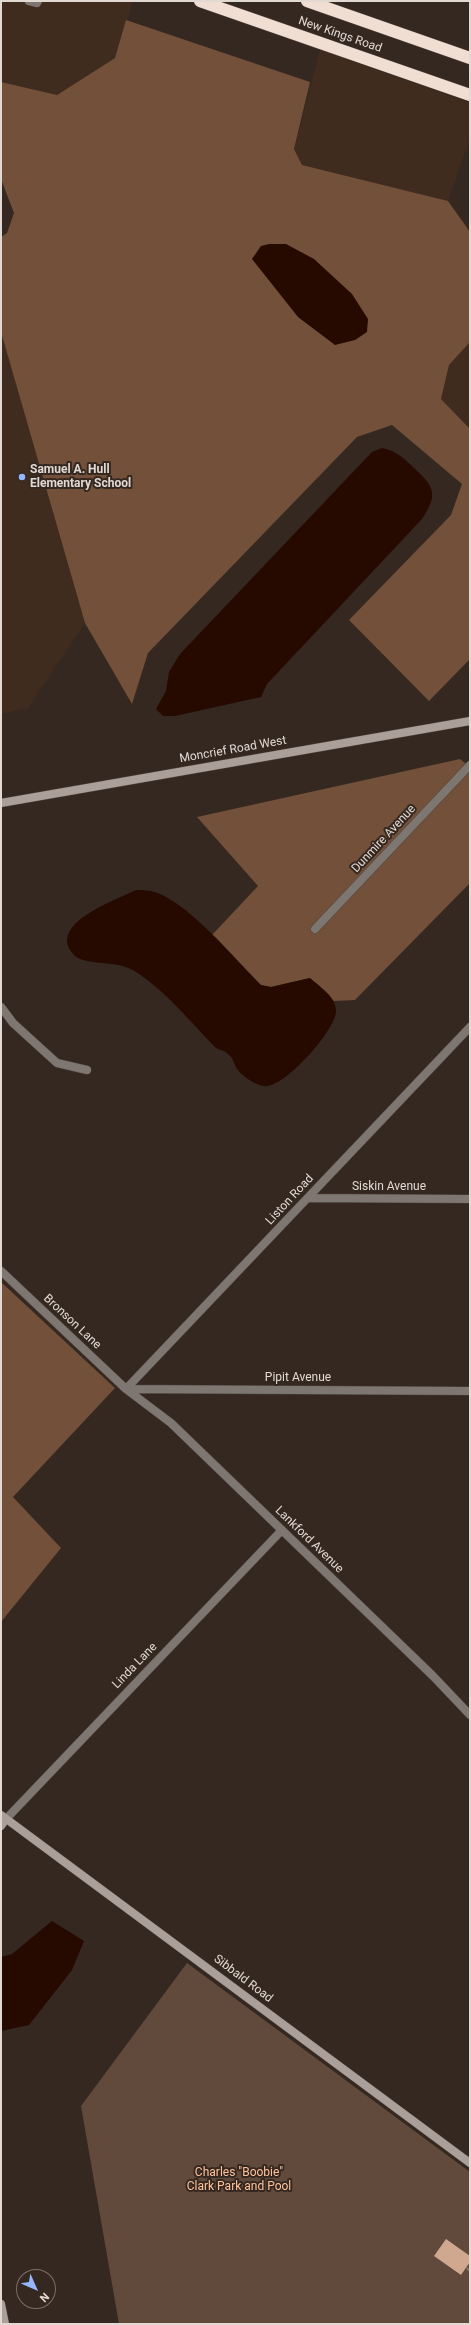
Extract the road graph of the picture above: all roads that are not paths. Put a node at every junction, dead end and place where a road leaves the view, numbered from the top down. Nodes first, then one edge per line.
1 (30, 1) edge
2 (38, 1) edge
3 (200, 1) edge
4 (307, 1) edge
5 (470, 58) edge
6 (470, 95) edge
7 (470, 721) edge
8 (470, 765) edge
9 (1, 803) edge
10 (315, 929) dead end
11 (1, 1007) edge
12 (470, 1027) edge
13 (87, 1070) dead end
14 (308, 1198) junction
15 (470, 1199) edge
16 (1, 1271) edge
17 (126, 1389) junction
18 (470, 1391) edge
19 (282, 1530) junction
20 (470, 1715) edge
21 (3, 1820) edge
22 (470, 2163) edge
23 (1, 2304) edge
24 (4, 2324) edge

1 - 2 street
3 - 6 highway, New Kings Road
4 - 5 highway, New Kings Road
7 - 9 street, Moncrief Road West
8 - 10 street, Dunmire Avenue
11 - 13 street
12 - 14 street, Liston Road
14 - 15 street, Siskin Avenue
14 - 17 street, Liston Road
16 - 17 street, Bronson Lane
17 - 18 street, Pipit Avenue
17 - 19 street, Lankford Avenue
19 - 20 street, Lankford Avenue
19 - 21 street, Linda Lane
21 - 22 street, Sibbald Road
23 - 24 street

